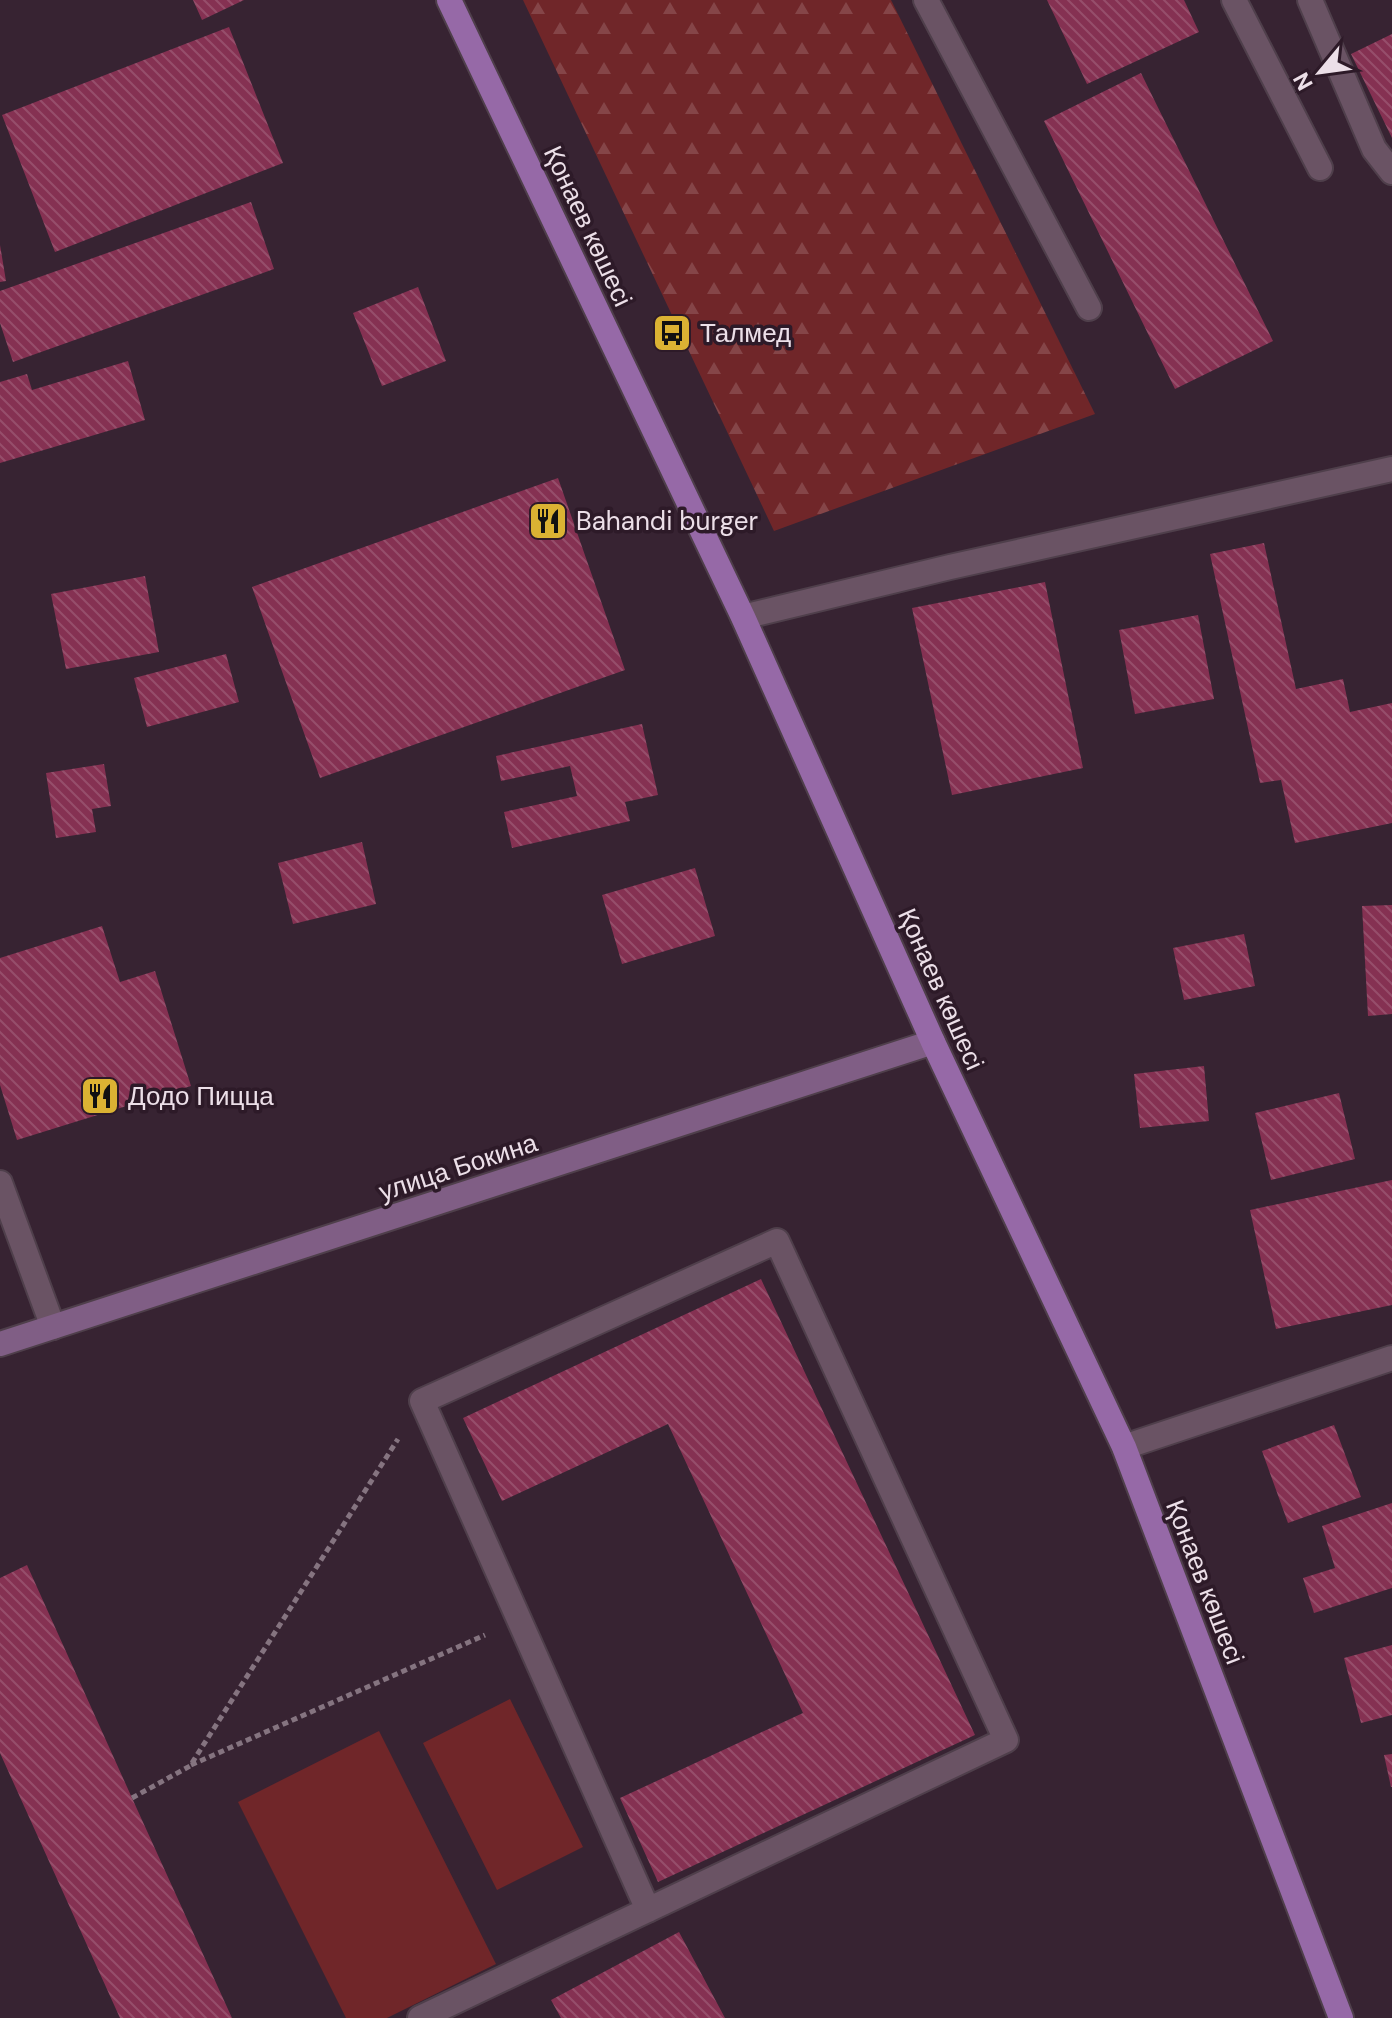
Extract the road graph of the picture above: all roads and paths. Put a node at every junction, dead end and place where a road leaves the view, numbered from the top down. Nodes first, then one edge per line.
1 (449, 0) edge
2 (926, 0) edge
3 (1234, 0) edge
4 (1310, 0) edge
5 (1320, 168) dead end
6 (1392, 172) edge
7 (1089, 308) dead end
8 (1392, 469) edge
9 (743, 617) junction
10 (933, 1042) junction
11 (0, 1183) edge
12 (53, 1327) junction
13 (0, 1344) edge
14 (1392, 1358) edge
15 (422, 1401) junction
16 (1124, 1447) junction
17 (520, 1619) junction
18 (190, 1766) junction
19 (132, 1798) dead end
20 (648, 1910) junction
21 (420, 2018) edge
22 (1341, 2018) edge

1 - 9 main road, Қонаев көшесі
2 - 7 street
3 - 5 street
4 - 6 street
8 - 9 street
9 - 10 main road, Қонаев көшесі
10 - 12 street, улица Бокина
10 - 16 main road, Қонаев көшесі
11 - 12 street
12 - 13 street, улица Бокина
14 - 16 street
15 - 17 street
15 - 18 path
15 - 20 street
16 - 22 main road, Қонаев көшесі
17 - 18 path
17 - 20 street
18 - 19 path
20 - 21 street

